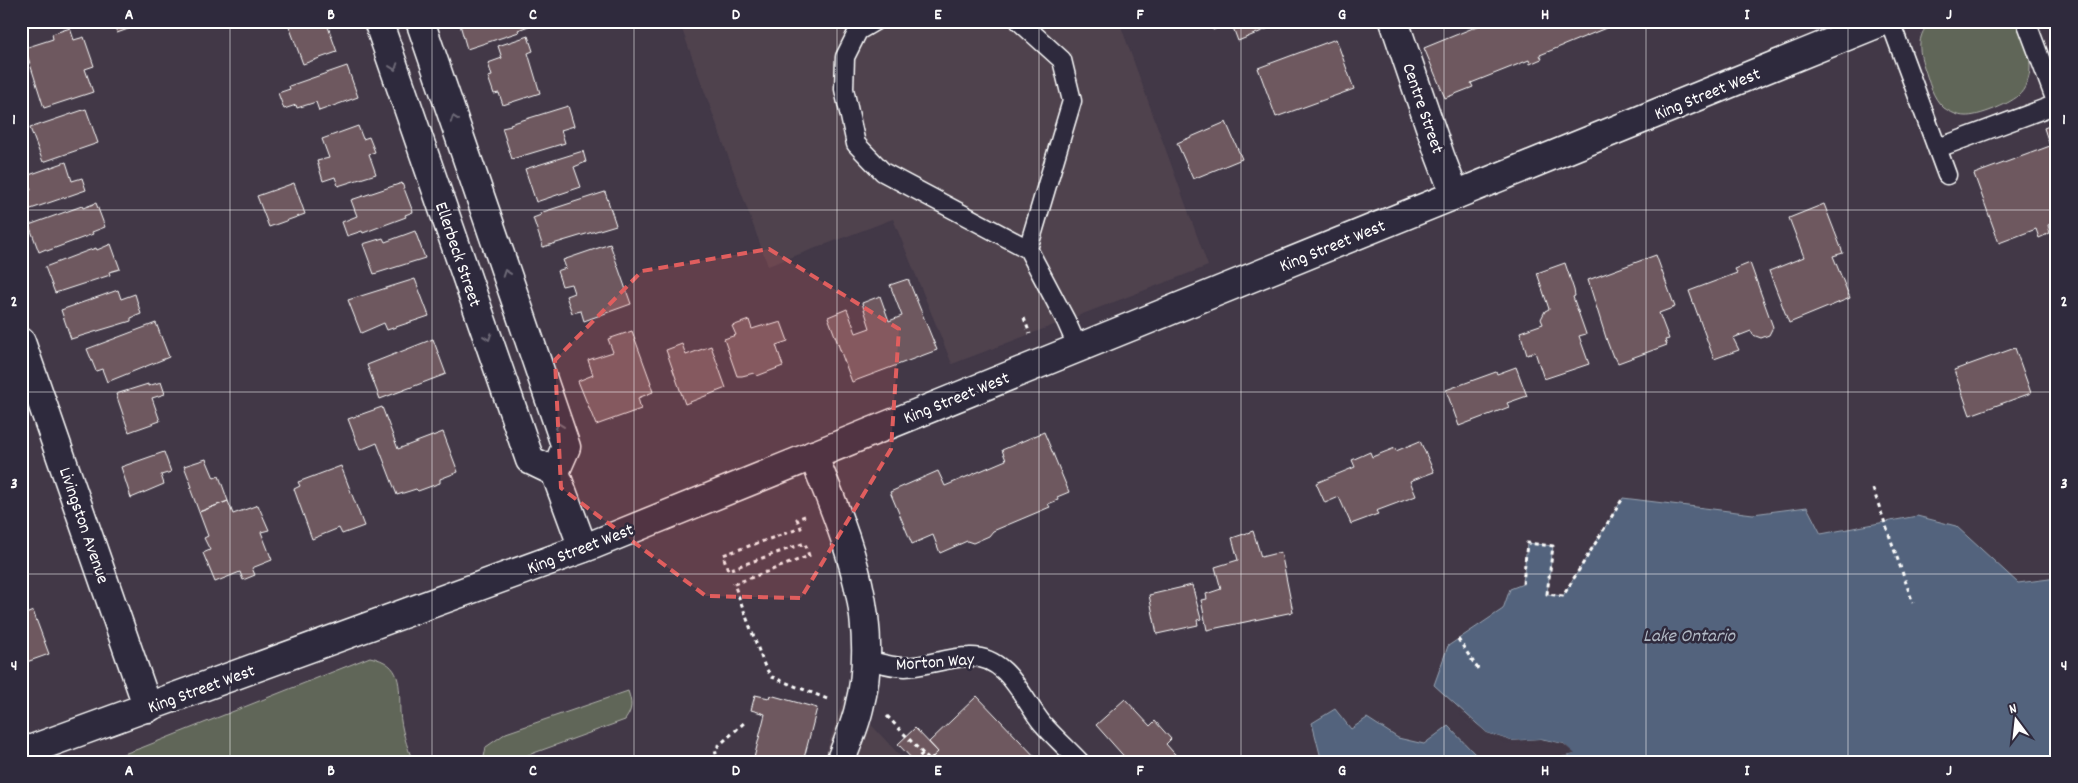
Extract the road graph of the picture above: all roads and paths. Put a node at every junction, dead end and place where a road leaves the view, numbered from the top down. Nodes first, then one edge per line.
1 (378, 21) edge
2 (420, 21) edge
3 (875, 21) edge
4 (1019, 21) edge
5 (1394, 21) edge
6 (1884, 21) edge
7 (1890, 21) edge
8 (2026, 21) edge
9 (2057, 104) edge
10 (1938, 148) junction
11 (1947, 176) dead end
12 (1455, 195) junction
13 (1028, 249) junction
14 (1024, 318) dead end
15 (1030, 334) dead end
16 (21, 342) edge
17 (1078, 348) junction
18 (813, 455) junction
19 (555, 472) junction
20 (1874, 489) dead end
21 (1623, 498) dead end
22 (813, 514) dead end
23 (583, 548) junction
24 (1522, 584) dead end
25 (1913, 603) dead end
26 (1458, 639) dead end
27 (867, 660) junction
28 (1478, 669) dead end
29 (148, 708) junction
30 (859, 709) junction
31 (745, 722) dead end
32 (21, 753) edge
33 (923, 753) junction
34 (929, 760) dead end
35 (718, 762) edge
36 (840, 762) edge
37 (914, 762) edge
38 (1080, 762) edge

1 -> 19 main road, Ellerbeck Street
19 -> 2 main road
3 - 13 lane
4 - 13 lane
5 - 12 main road, Centre Street
6 - 12 main road, King Street West
7 - 10 lane
8 - 9 lane
9 - 10 lane
10 - 11 lane
12 - 17 main road, King Street West
13 - 17 lane
14 - 15 path
16 - 29 main road, Livingston Avenue
17 - 18 main road, King Street West
18 - 23 main road, King Street West
18 - 27 main road
19 - 23 main road
20 - 25 path
21 - 24 path
22 - 30 path
23 - 29 main road, King Street West
26 - 28 path
27 - 30 main road
27 - 38 lane, Morton Way
29 - 32 main road, King Street West
30 - 33 path
30 - 36 main road
31 - 35 path
33 - 34 path
33 - 37 path

